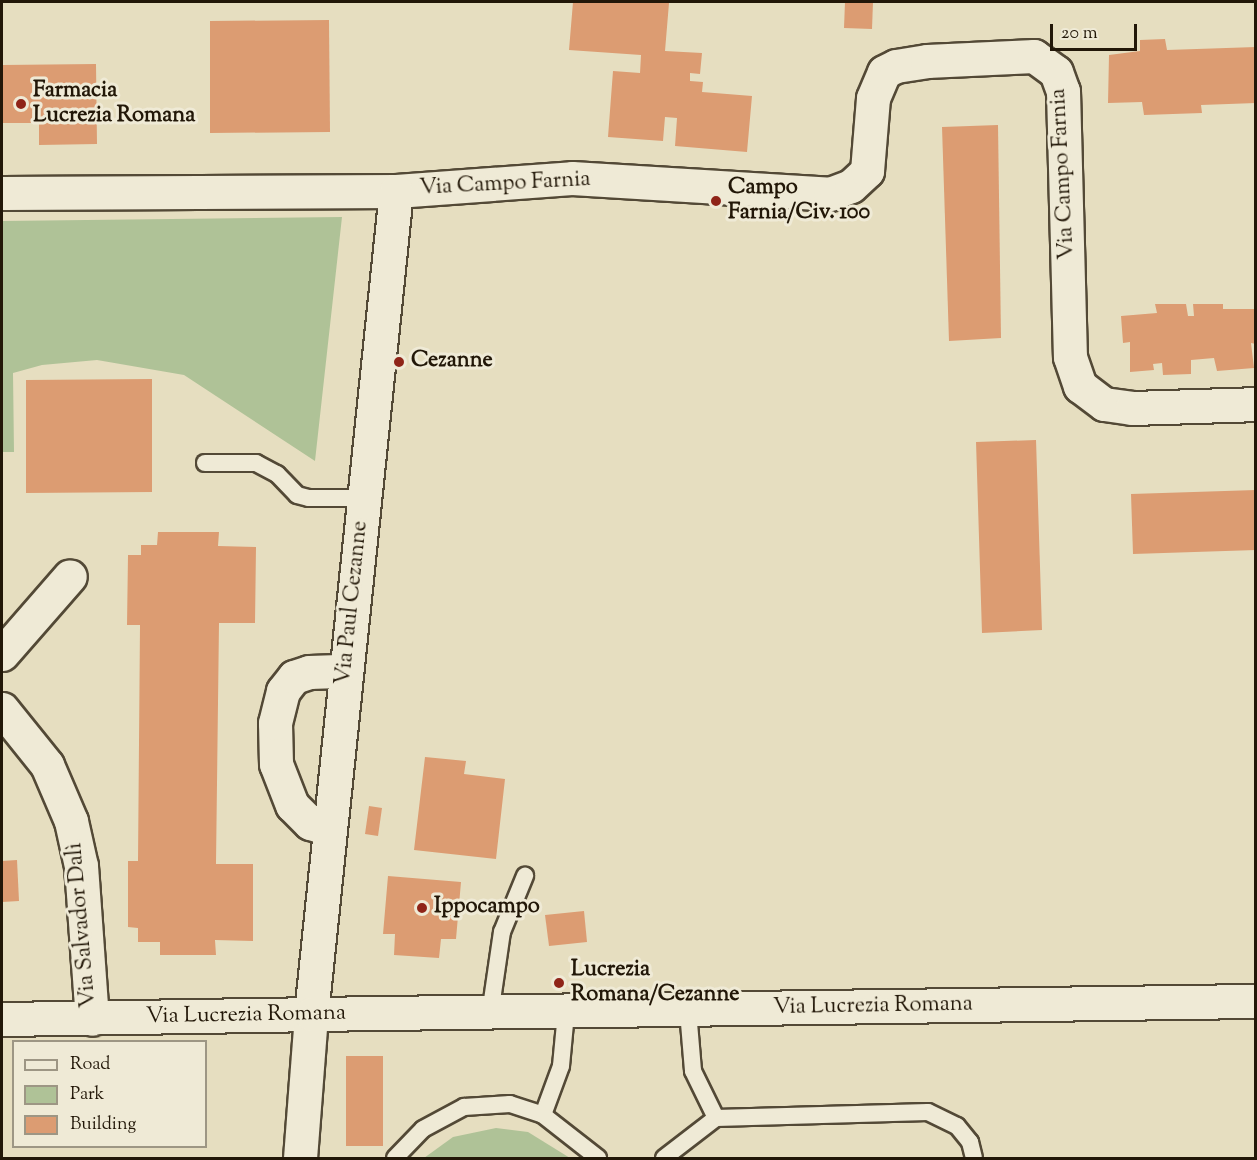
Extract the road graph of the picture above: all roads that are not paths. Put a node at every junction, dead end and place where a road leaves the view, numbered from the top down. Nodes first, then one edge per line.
1 (396, 191) junction
2 (2, 193) edge
3 (1256, 404) edge
4 (205, 463) dead end
5 (364, 498) junction
6 (70, 576) dead end
7 (2, 654) edge
8 (346, 671) junction
9 (2, 709) edge
10 (330, 829) junction
11 (525, 876) dead end
12 (1256, 1001) edge
13 (688, 1011) junction
14 (566, 1013) junction
15 (310, 1014) junction
16 (490, 1014) junction
17 (2, 1019) edge
18 (92, 1019) junction
19 (543, 1115) junction
20 (716, 1118) junction
21 (300, 1158) edge
22 (395, 1158) edge
23 (598, 1158) edge
24 (664, 1158) edge
25 (974, 1158) edge

1 - 2 street, Via Campo Farnia
1 - 3 street, Via Campo Farnia
1 - 5 street, Via Paul Cezanne
4 - 5 lane
5 - 8 street, Via Paul Cezanne
6 - 7 street
8 - 10 street, Via Paul Cezanne
8 - 10 street
9 - 18 street, Via Salvador Dalì
10 - 15 street, Via Paul Cezanne
11 - 16 lane
12 - 13 street, Via Lucrezia Romana
13 - 14 street, Via Lucrezia Romana
13 - 20 lane
14 - 16 street, Via Lucrezia Romana
14 - 19 lane
15 - 16 street, Via Lucrezia Romana
15 - 18 street, Via Lucrezia Romana
15 - 21 street, Via Paul Cezanne
17 - 18 street, Via Lucrezia Romana
19 - 22 lane
19 - 23 lane
20 - 24 lane
20 - 25 lane

